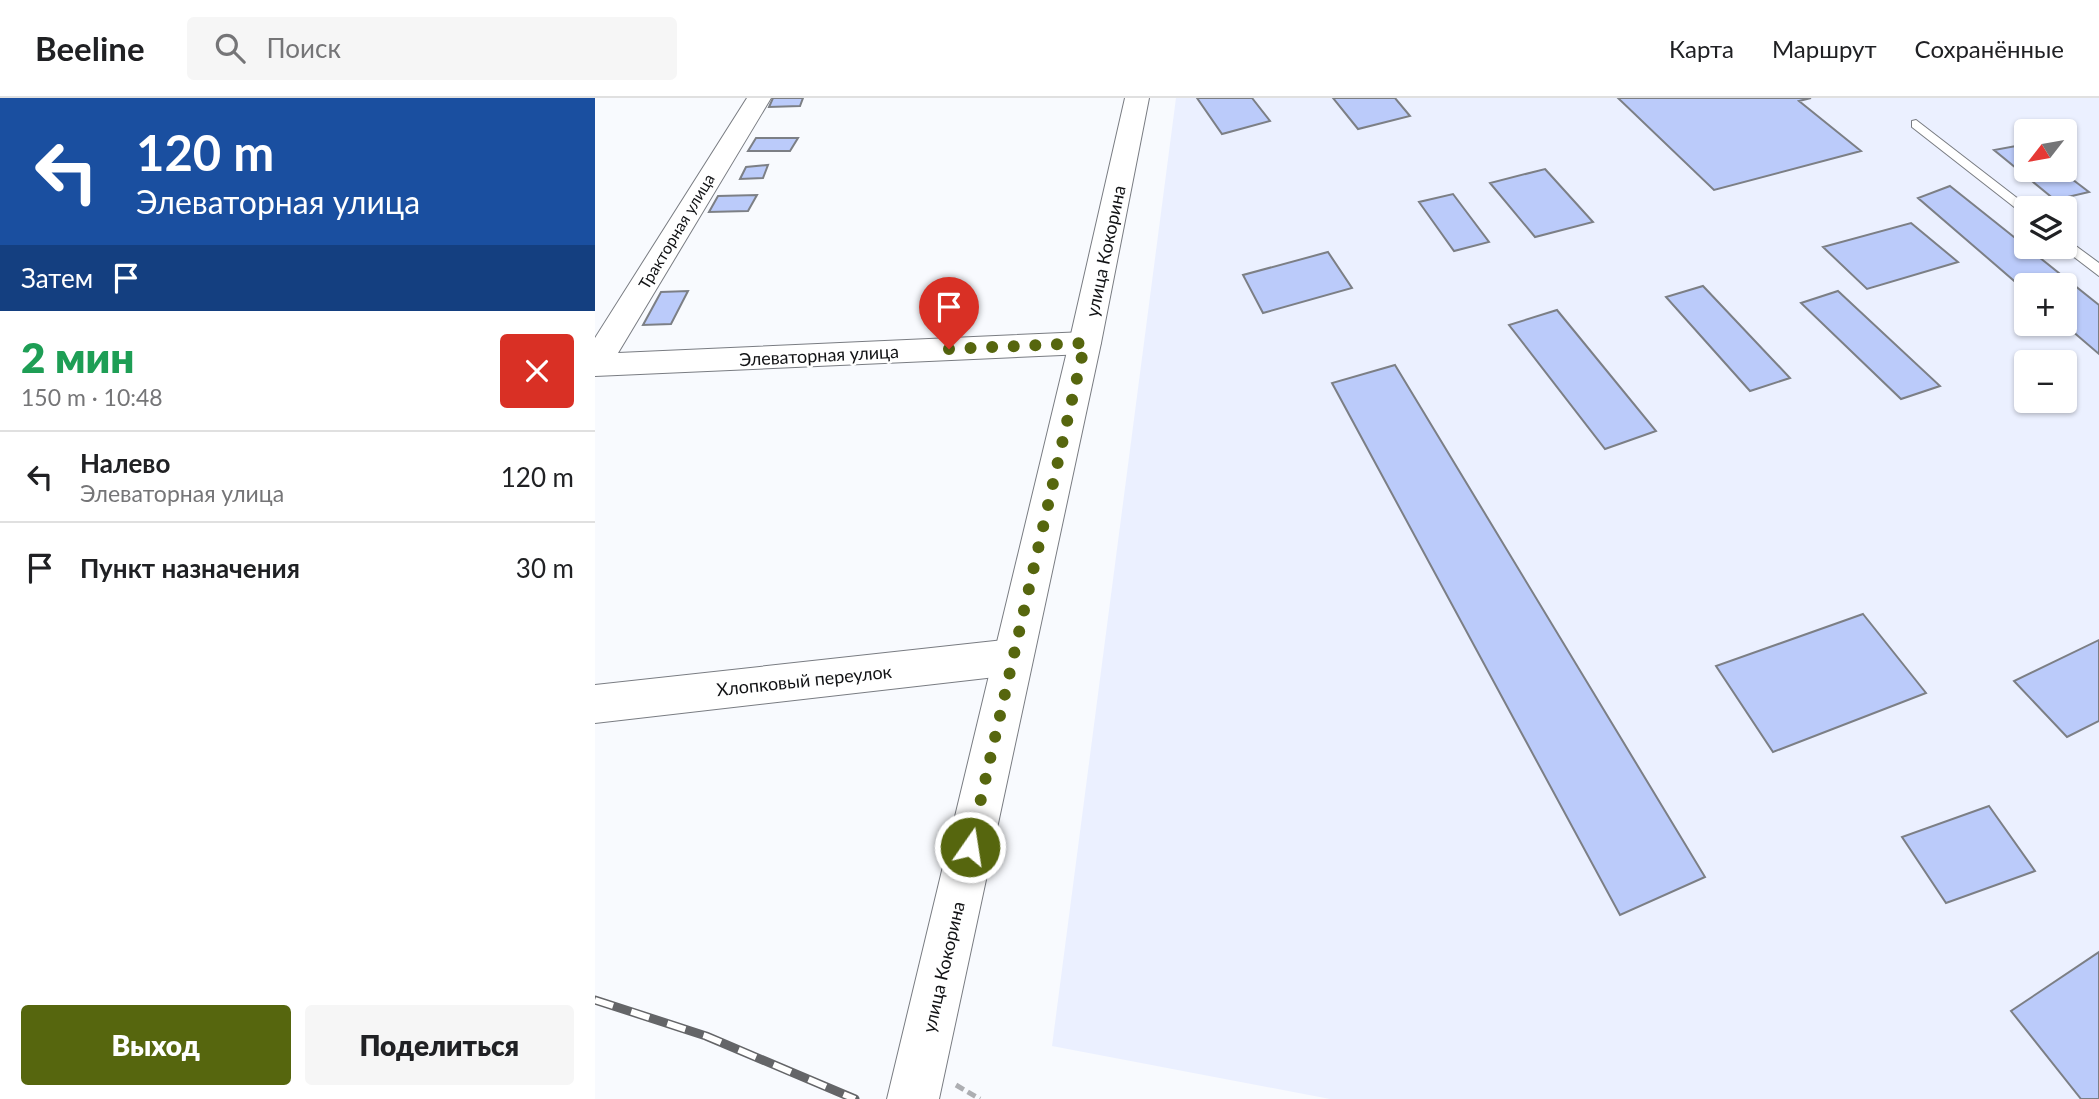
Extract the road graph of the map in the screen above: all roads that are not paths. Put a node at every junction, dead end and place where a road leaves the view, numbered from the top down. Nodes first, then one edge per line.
1 (759, 98) edge
2 (1137, 98) edge
3 (1916, 124) dead end
4 (2014, 203) edge
5 (2077, 253) edge
6 (2099, 271) edge
7 (1085, 343) junction
8 (595, 365) edge
9 (1013, 657) junction
10 (595, 704) edge
11 (913, 1099) edge

1 - 8 street, Тракторная улица
2 - 7 street, улица Кокорина
3 - 4 lane
5 - 6 lane
7 - 8 street, Элеваторная улица
7 - 9 street, улица Кокорина
9 - 10 street, Хлопковый переулок
9 - 11 street, улица Кокорина

